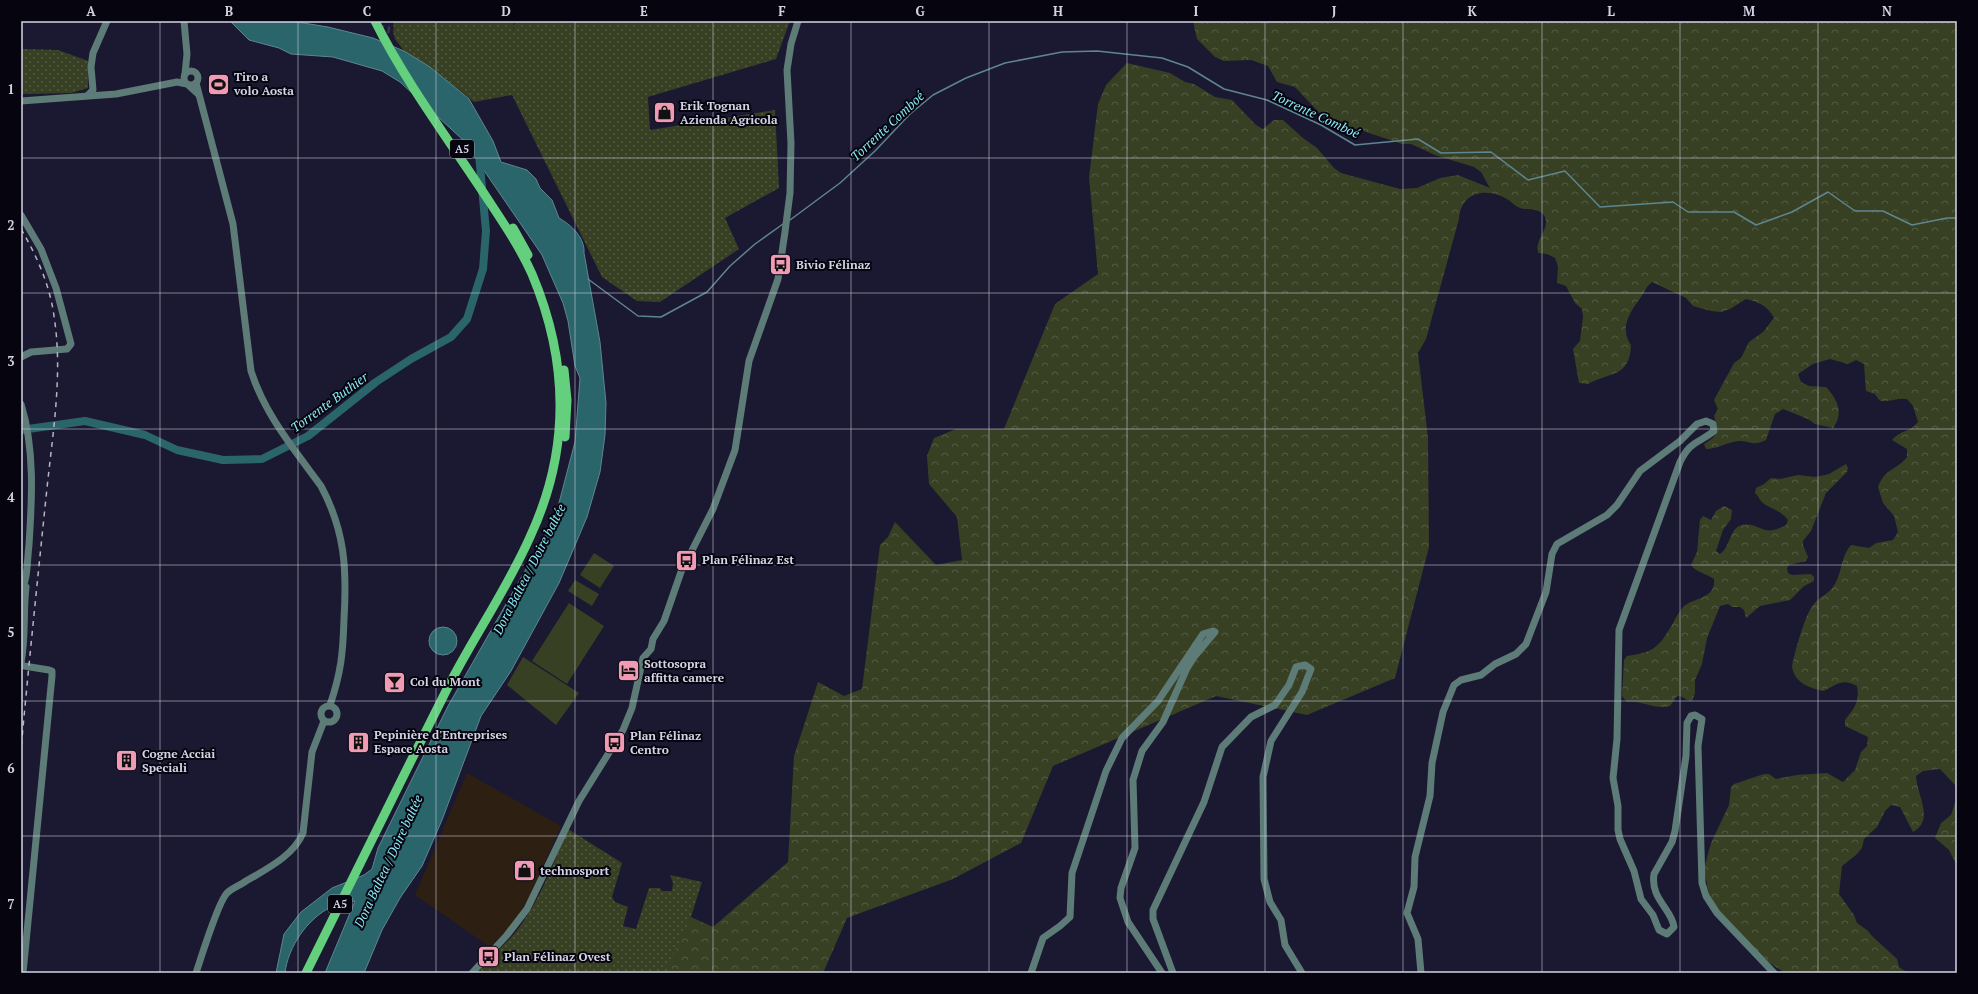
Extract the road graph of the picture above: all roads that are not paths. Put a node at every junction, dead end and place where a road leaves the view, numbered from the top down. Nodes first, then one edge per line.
1 (107, 21) edge
2 (184, 21) edge
3 (375, 21) edge
4 (381, 21) edge
5 (798, 21) edge
6 (187, 54) junction
7 (195, 72) junction
8 (185, 75) junction
9 (172, 82) junction
10 (196, 83) junction
11 (93, 84) junction
12 (187, 84) junction
13 (106, 94) junction
14 (198, 94) junction
15 (88, 95) junction
16 (76, 96) junction
17 (21, 97) edge
18 (51, 98) junction
19 (21, 101) edge
20 (21, 215) edge
21 (21, 357) edge
22 (22, 406) edge
23 (26, 577) junction
24 (21, 593) edge
25 (22, 606) edge
26 (21, 627) edge
27 (21, 641) edge
28 (21, 652) edge
29 (22, 665) edge
30 (330, 705) junction
31 (324, 721) junction
32 (378, 834) junction
33 (23, 973) edge
34 (196, 973) edge
35 (306, 973) edge
36 (312, 973) edge
37 (472, 973) edge
38 (1032, 973) edge
39 (1162, 973) edge
40 (1173, 973) edge
41 (1302, 973) edge
42 (1421, 973) edge
43 (1774, 973) edge

1 - 11 street
2 - 6 street
3 - 32 highway, A5
4 - 32 highway, A5
5 - 37 street
6 - 7 street
6 - 8 street
7 - 8 street
7 - 10 street
8 - 9 street
8 - 12 street
9 - 12 street
9 - 13 street
10 - 12 street
10 - 14 street
11 - 13 street
11 - 15 street
11 - 16 street
12 - 14 street
13 - 15 street
14 - 30 street
15 - 16 street
16 - 18 street
17 - 18 street
18 - 19 street
20 - 21 street
22 - 23 street
23 - 24 street
23 - 25 street
25 - 29 street
26 - 27 street
26 - 28 street
29 - 33 street
30 - 31 street
30 - 31 street
31 - 34 street
32 - 35 highway, A5
32 - 36 highway, A5
38 - 39 street
40 - 41 street
42 - 43 street

